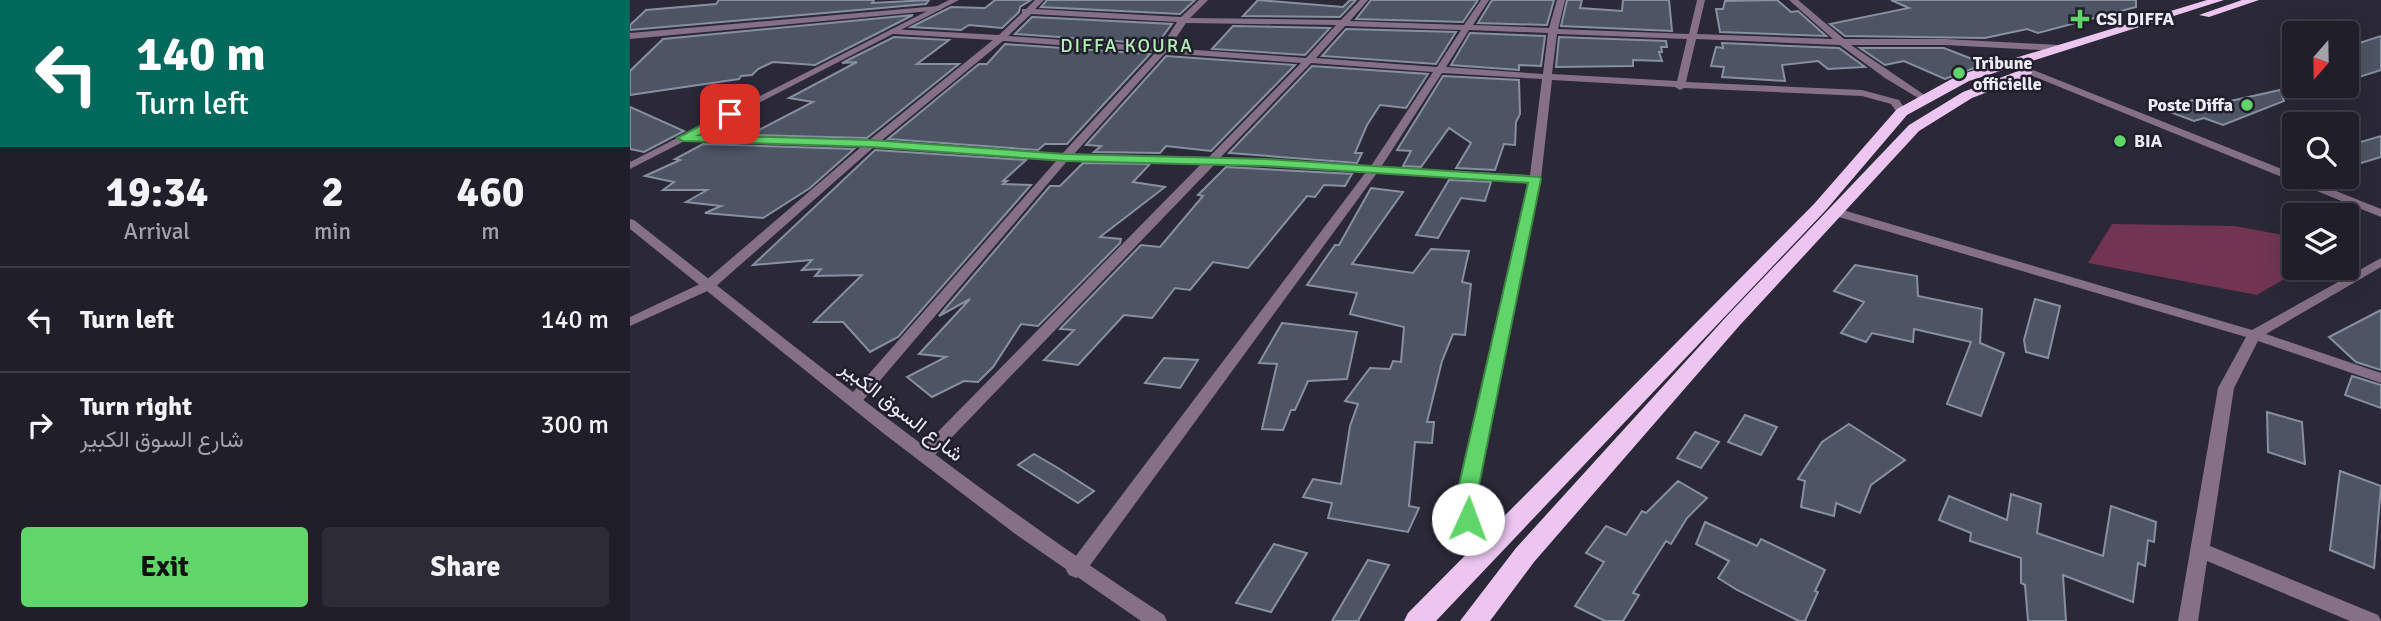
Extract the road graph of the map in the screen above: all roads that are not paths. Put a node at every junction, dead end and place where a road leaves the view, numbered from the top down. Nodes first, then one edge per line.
1 (955, 0) edge
2 (1040, 0) edge
3 (1204, 0) edge
4 (1364, 0) edge
5 (1485, 0) edge
6 (1561, 0) edge
7 (1701, 0) edge
8 (1793, 0) edge
9 (2219, 0) edge
10 (2254, 0) edge
11 (938, 8) junction
12 (1025, 11) junction
13 (1183, 20) junction
14 (1342, 23) junction
15 (1465, 28) junction
16 (894, 31) junction
17 (1553, 31) junction
18 (1694, 35) junction
19 (630, 36) edge
20 (1001, 38) junction
21 (1840, 42) junction
22 (2060, 48) junction
23 (1163, 50) junction
24 (1310, 59) junction
25 (1438, 71) junction
26 (2028, 71) junction
27 (1548, 79) junction
28 (1680, 86) junction
29 (1923, 98) junction
30 (1902, 112) junction
31 (683, 138) junction
32 (871, 144) junction
33 (1065, 157) junction
34 (1210, 160) junction
35 (630, 166) edge
36 (1375, 168) junction
37 (1535, 179) junction
38 (1836, 212) junction
39 (2381, 213) edge
40 (630, 223) edge
41 (2381, 262) edge
42 (709, 285) junction
43 (630, 322) edge
44 (2254, 335) junction
45 (2381, 378) edge
46 (854, 400) junction
47 (924, 456) junction
48 (2198, 549) junction
49 (1479, 556) junction
50 (1076, 570) junction
51 (1157, 621) edge
52 (1418, 621) edge
53 (1474, 621) edge
54 (2188, 621) edge
55 (2371, 621) edge

1 - 11 street
2 - 12 street
3 - 13 street
4 - 14 street
5 - 15 street
6 - 17 street
7 - 18 street
8 - 21 street
9 - 22 highway
10 - 26 highway
11 - 16 street
11 - 19 street
12 - 13 street
12 - 20 street
13 - 14 street
13 - 23 street
14 - 15 street
14 - 24 street
15 - 17 street
15 - 25 street
16 - 20 street
16 - 31 street
17 - 18 street
17 - 27 street
18 - 21 street
18 - 28 street
20 - 23 street
20 - 32 street
21 - 22 street
21 - 29 street
22 - 29 highway
23 - 24 street
23 - 33 street
24 - 25 street
24 - 34 street
25 - 27 street
25 - 36 street
26 - 38 highway
26 - 39 street
27 - 28 street
27 - 37 street
28 - 30 street
29 - 30 highway
30 - 49 highway
31 - 32 street
31 - 35 street
32 - 33 street
32 - 42 street
33 - 34 street
33 - 46 street
34 - 36 street
34 - 47 street
36 - 37 street
36 - 50 street
37 - 49 street
38 - 44 street
38 - 53 highway
40 - 42 street, شارع السوق الكبير
41 - 44 street
42 - 43 street
42 - 46 street, شارع السوق الكبير
44 - 45 street
44 - 48 street
46 - 47 street, شارع السوق الكبير
47 - 50 street, شارع السوق الكبير
48 - 54 street
48 - 55 street
49 - 52 highway
50 - 51 street, شارع السوق الكبير

